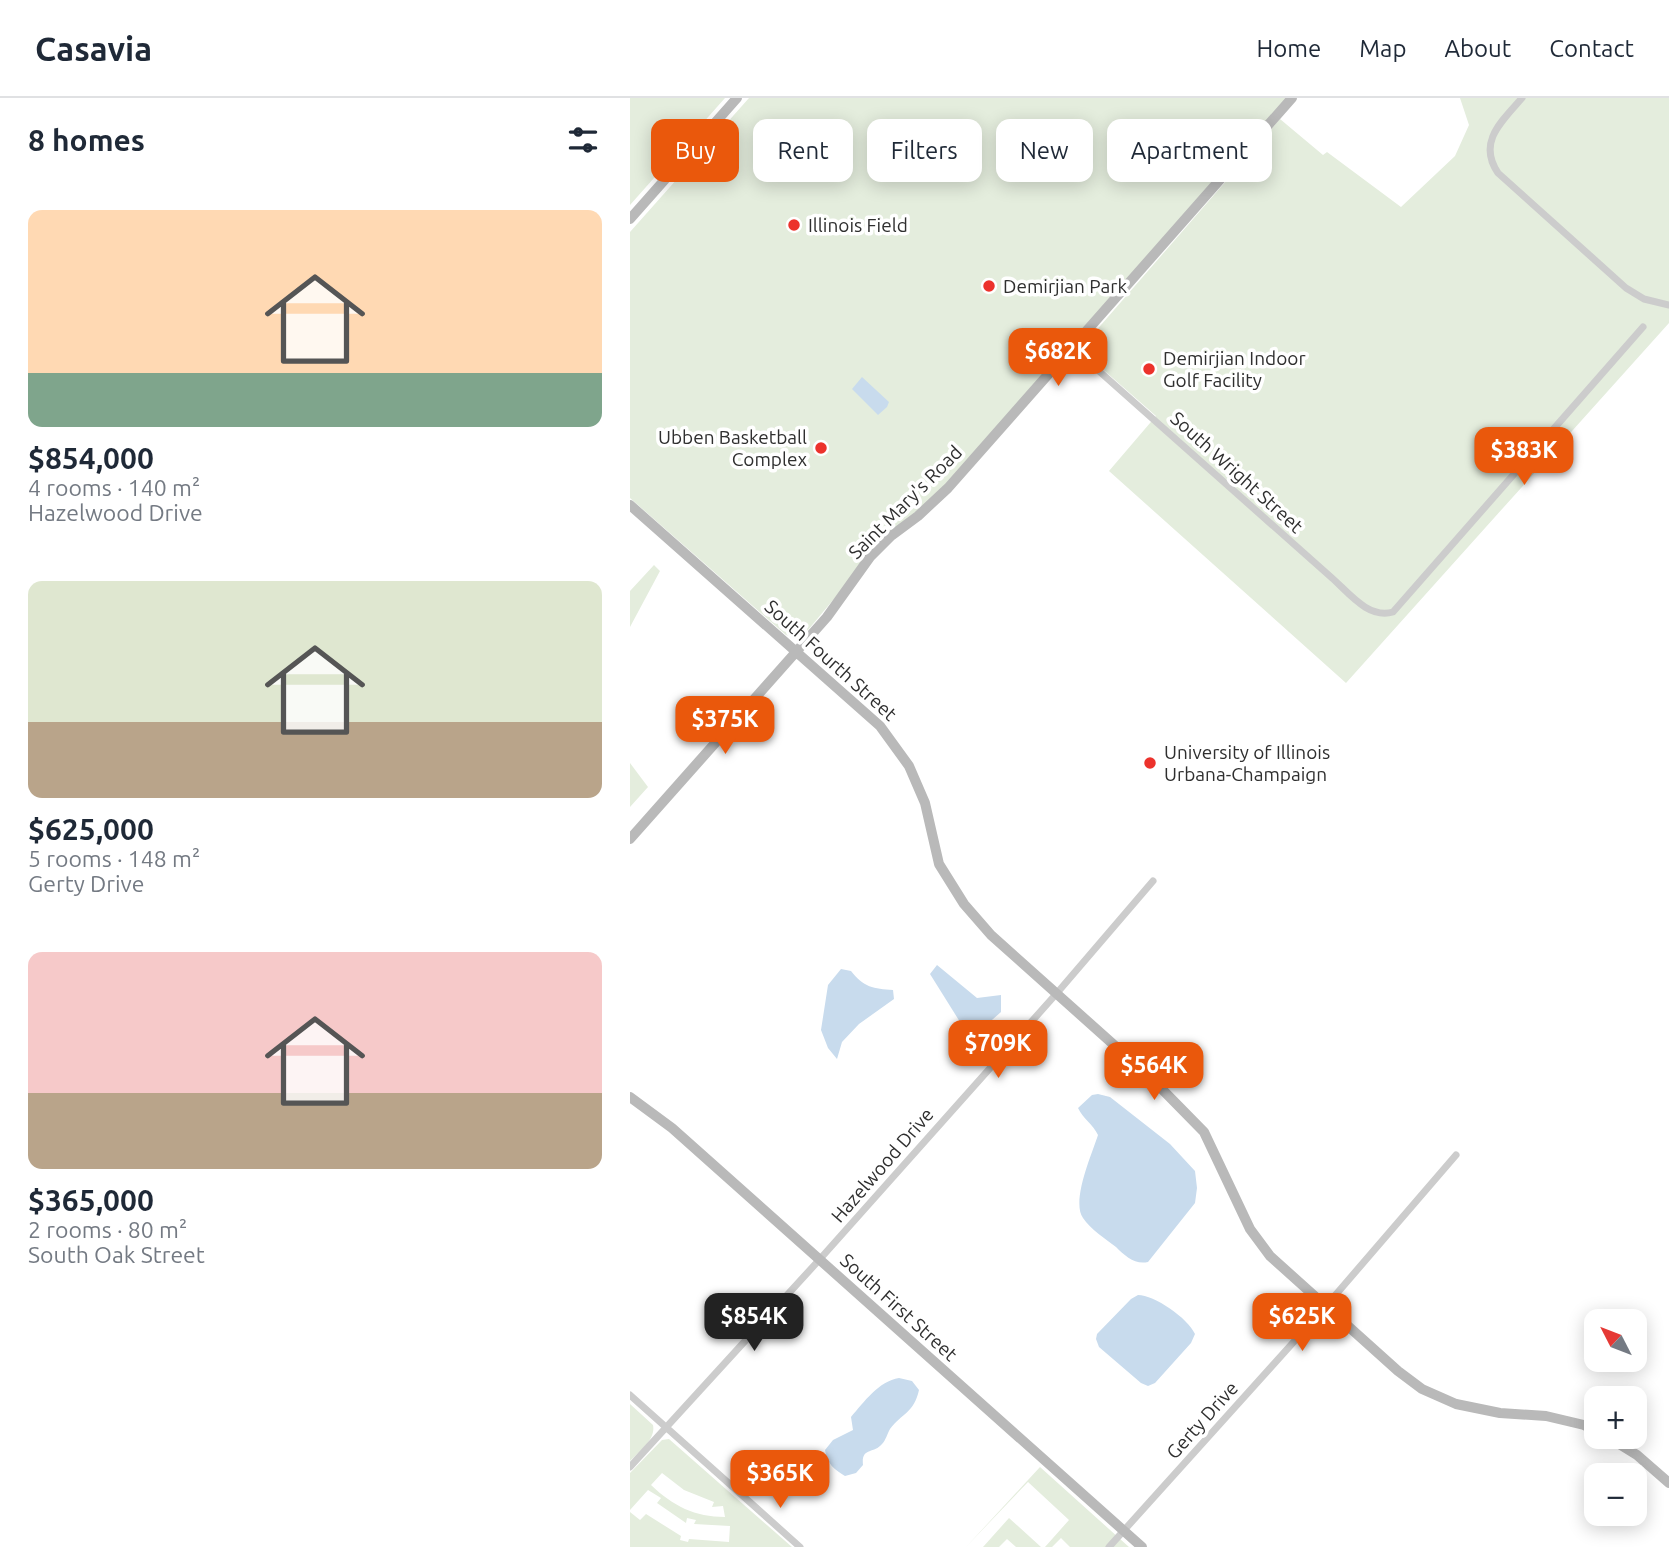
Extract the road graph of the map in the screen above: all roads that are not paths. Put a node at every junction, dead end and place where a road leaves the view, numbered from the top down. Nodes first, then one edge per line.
1 (737, 98) edge
2 (1292, 98) edge
3 (1522, 98) edge
4 (630, 219) edge
5 (1667, 301) edge
6 (1643, 327) dead end
7 (1073, 348) junction
8 (630, 505) edge
9 (797, 652) junction
10 (630, 839) edge
11 (1153, 881) dead end
12 (1057, 993) junction
13 (630, 1097) edge
14 (1456, 1154) dead end
15 (820, 1259) junction
16 (1326, 1306) junction
17 (630, 1395) edge
18 (1584, 1425) edge
19 (666, 1428) junction
20 (1627, 1449) edge
21 (630, 1467) edge
22 (1669, 1483) edge
23 (1124, 1530) junction
24 (800, 1547) edge
25 (1109, 1547) edge
26 (1142, 1547) edge

1 - 4 street
2 - 7 street, Saint Mary's Road
3 - 5 street
6 - 7 street, South Wright Street
7 - 9 street, Saint Mary's Road
8 - 9 street, South Fourth Street
9 - 10 street, Saint Mary's Road
9 - 12 street, South Fourth Street
11 - 12 street, Hazelwood Drive
12 - 15 street, Hazelwood Drive
12 - 16 street, South Fourth Street
13 - 15 street, South First Street
14 - 16 street, Gerty Drive
15 - 19 street, Hazelwood Drive
15 - 23 street, South First Street
16 - 18 street, South Fourth Street
16 - 23 street, Gerty Drive
17 - 19 street
19 - 21 street, Hazelwood Drive
19 - 24 street
20 - 22 street
23 - 25 street, Gerty Drive
23 - 26 street, South First Street

